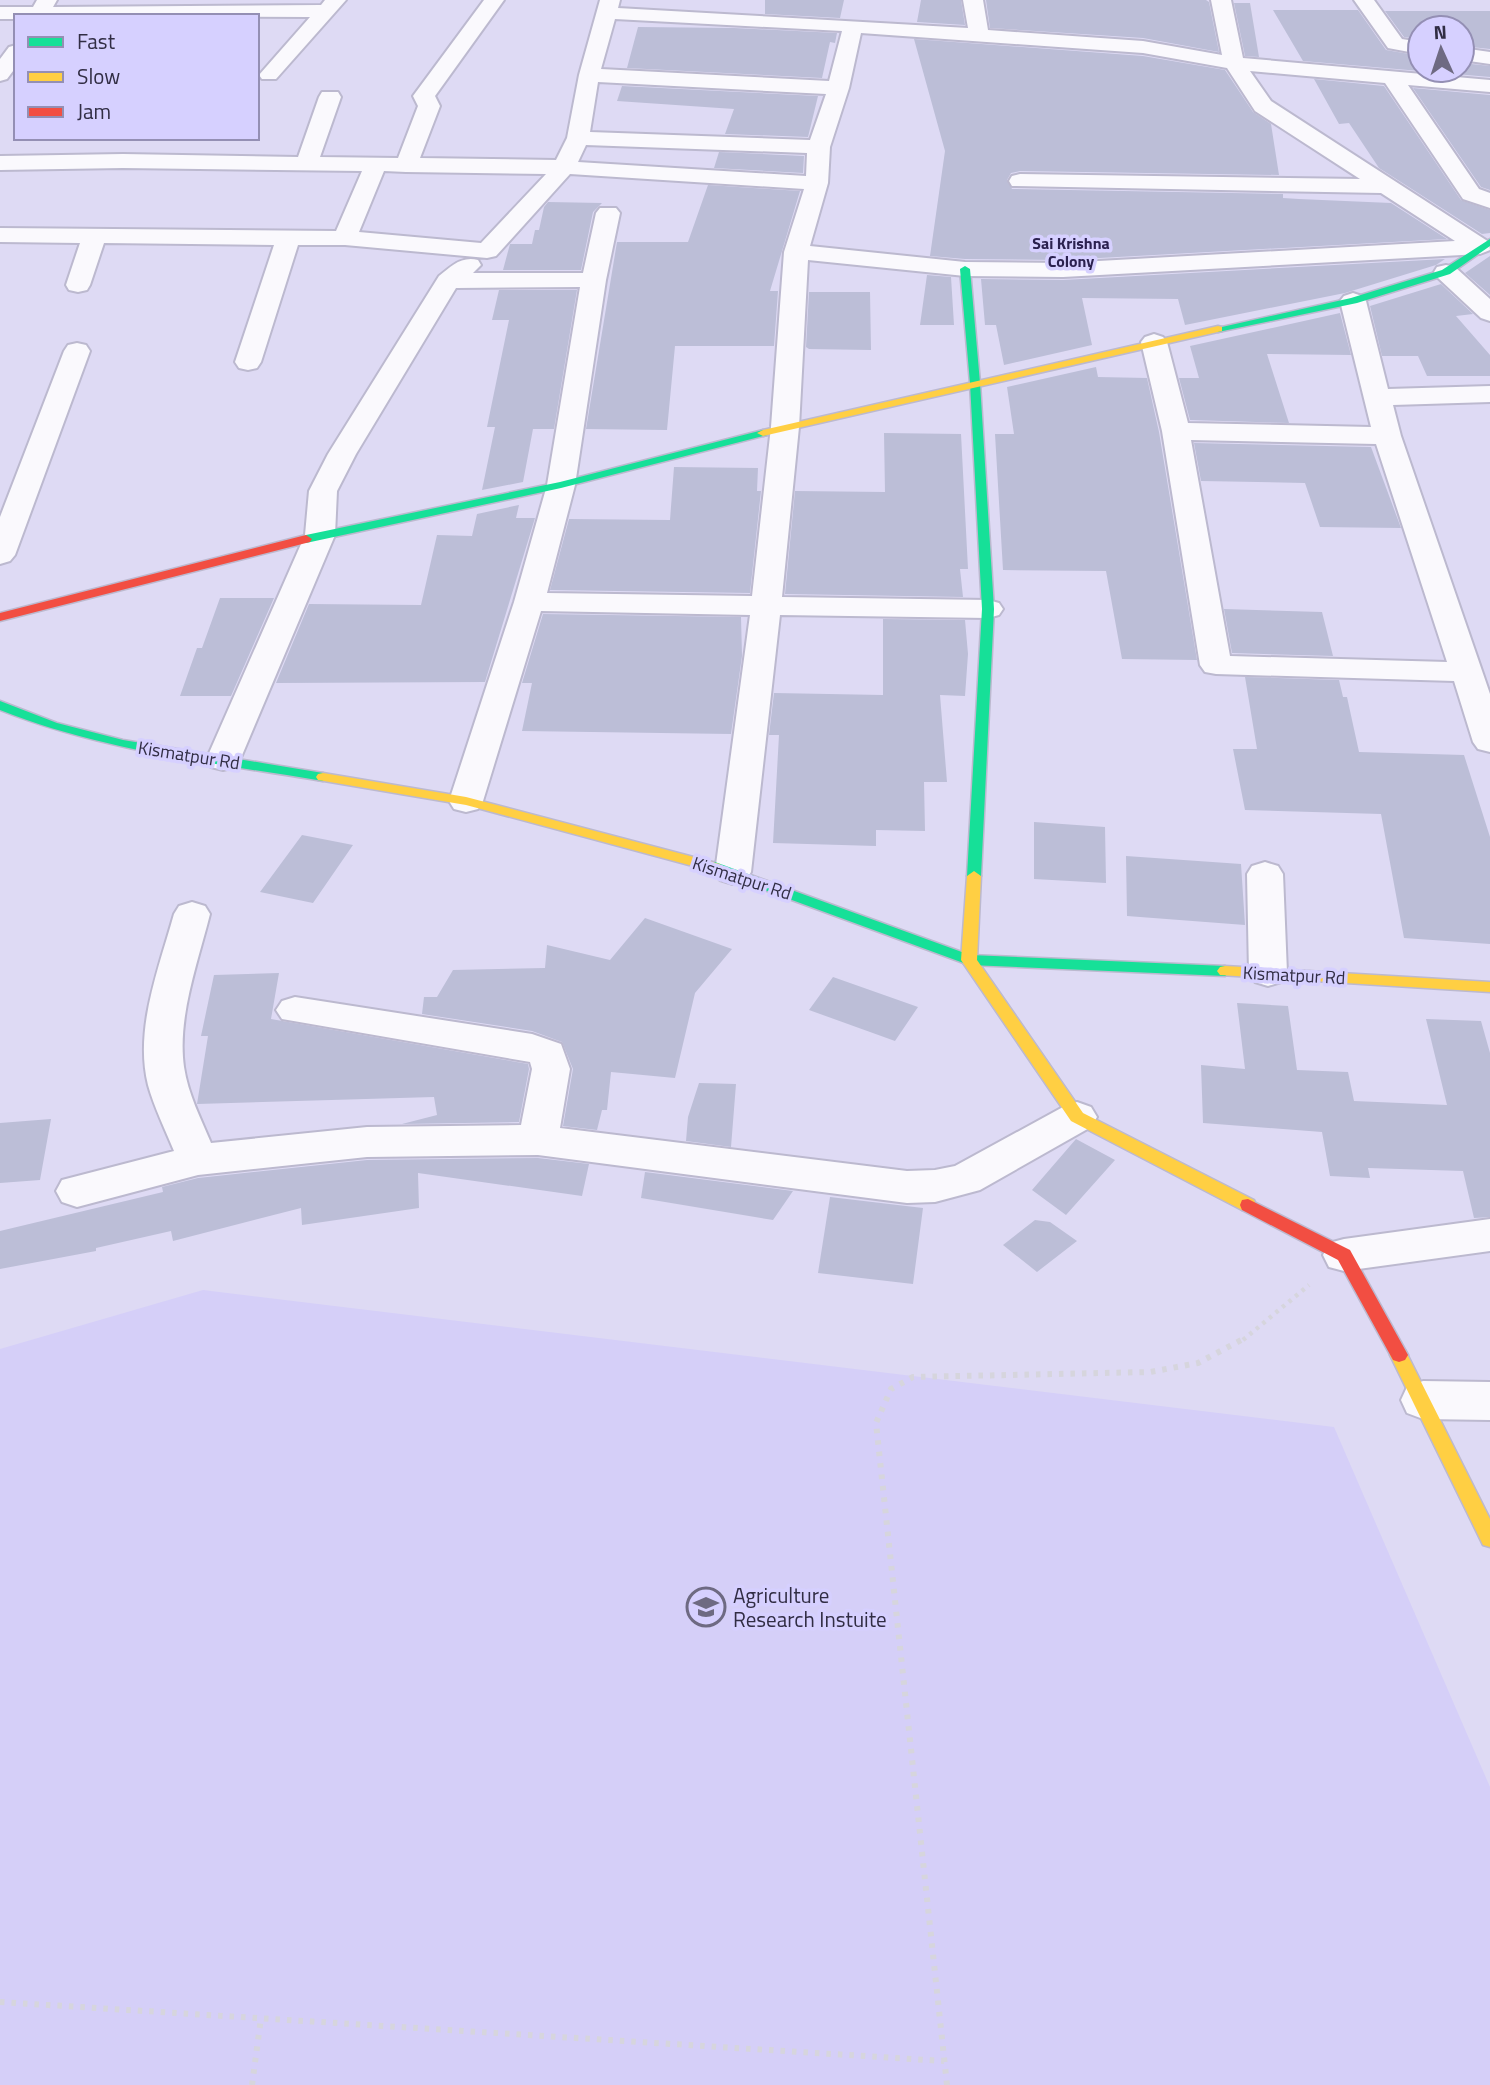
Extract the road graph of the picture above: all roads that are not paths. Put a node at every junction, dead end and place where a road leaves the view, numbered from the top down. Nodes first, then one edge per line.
1 (494, 0) edge
2 (972, 0) edge
3 (1221, 0) edge
4 (1364, 0) edge
5 (331, 5) edge
6 (203, 6) edge
7 (608, 7) edge
8 (42, 10) edge
9 (0, 13) edge
10 (853, 26) junction
11 (979, 35) junction
12 (1406, 46) edge
13 (14, 54) edge
14 (1234, 63) junction
15 (0, 75) edge
16 (269, 75) dead end
17 (589, 75) junction
18 (1392, 77) junction
19 (1490, 86) edge
20 (838, 88) junction
21 (330, 97) dead end
22 (578, 138) junction
23 (134, 140) edge
24 (818, 147) junction
25 (123, 161) junction
26 (0, 163) edge
27 (307, 163) junction
28 (376, 164) junction
29 (407, 165) junction
30 (564, 167) junction
31 (1020, 181) dead end
32 (817, 183) junction
33 (1384, 186) junction
34 (1490, 201) edge
35 (608, 213) dead end
36 (0, 235) edge
37 (94, 237) junction
38 (288, 238) junction
39 (345, 238) junction
40 (1485, 244) edge
41 (487, 251) junction
42 (796, 251) junction
43 (965, 269) junction
44 (1446, 272) junction
45 (594, 280) junction
46 (449, 281) junction
47 (78, 285) dead end
48 (1353, 301) junction
49 (1490, 313) edge
50 (1154, 342) junction
51 (76, 351) dead end
52 (248, 362) dead end
53 (975, 383) junction
54 (1490, 394) edge
55 (1378, 397) junction
56 (785, 427) junction
57 (1176, 431) junction
58 (1387, 436) junction
59 (561, 485) junction
60 (320, 535) junction
61 (0, 555) edge
62 (529, 602) junction
63 (766, 606) junction
64 (988, 609) junction
65 (0, 617) edge
66 (1467, 672) junction
67 (0, 705) edge
68 (1490, 742) edge
69 (223, 760) junction
70 (466, 801) junction
71 (733, 872) junction
72 (1265, 874) dead end
73 (192, 914) dead end
74 (969, 960) junction
75 (1268, 973) junction
76 (1490, 987) edge
77 (295, 1010) dead end
78 (1077, 1117) junction
79 (538, 1140) junction
80 (198, 1160) junction
81 (77, 1191) dead end
82 (1490, 1235) edge
83 (1344, 1255) junction
84 (1423, 1400) junction
85 (1490, 1401) edge
86 (1490, 1539) edge

1 - 29 street
2 - 11 street
3 - 14 street
4 - 12 street
5 - 6 street
5 - 16 street
6 - 8 street
7 - 10 street
7 - 17 street
8 - 9 street
10 - 11 street
10 - 20 street
11 - 14 street
13 - 15 street
14 - 18 street
14 - 33 street
17 - 20 street
17 - 22 street
18 - 19 street
18 - 34 street
20 - 24 street
21 - 27 street
22 - 24 street
22 - 30 street
23 - 25 street
24 - 32 street
25 - 26 street
25 - 27 street
27 - 28 street
28 - 29 street
28 - 39 street
29 - 30 street
30 - 32 street
30 - 41 street
31 - 33 street
32 - 42 street
33 - 40 street
35 - 45 street
36 - 37 street
37 - 38 street
37 - 47 street
38 - 39 street
38 - 52 street
39 - 41 street
40 - 43 street
40 - 44 street
41 - 46 street
42 - 43 street
42 - 56 street
43 - 53 street
44 - 48 street
44 - 49 street
45 - 46 street
45 - 59 street
46 - 60 street
48 - 50 street
48 - 55 street
50 - 53 street
50 - 57 street
51 - 61 street
53 - 56 street
53 - 64 street
54 - 55 street
55 - 58 street
56 - 59 street
56 - 63 street
57 - 58 street
57 - 66 street
58 - 66 street
59 - 60 street
59 - 62 street
60 - 65 street
60 - 69 street
62 - 63 street
62 - 70 street
63 - 64 street
63 - 71 street
64 - 74 street
66 - 68 street
67 - 69 street, Kismatpur Rd
69 - 70 street, Kismatpur Rd
70 - 71 street, Kismatpur Rd
71 - 74 street, Kismatpur Rd
72 - 75 street
73 - 80 street
74 - 75 street, Kismatpur Rd
74 - 78 street
75 - 76 street, Kismatpur Rd
77 - 79 street
78 - 79 street
78 - 83 street
79 - 80 street
80 - 81 street
82 - 83 street
83 - 84 street
84 - 85 street
84 - 86 street

